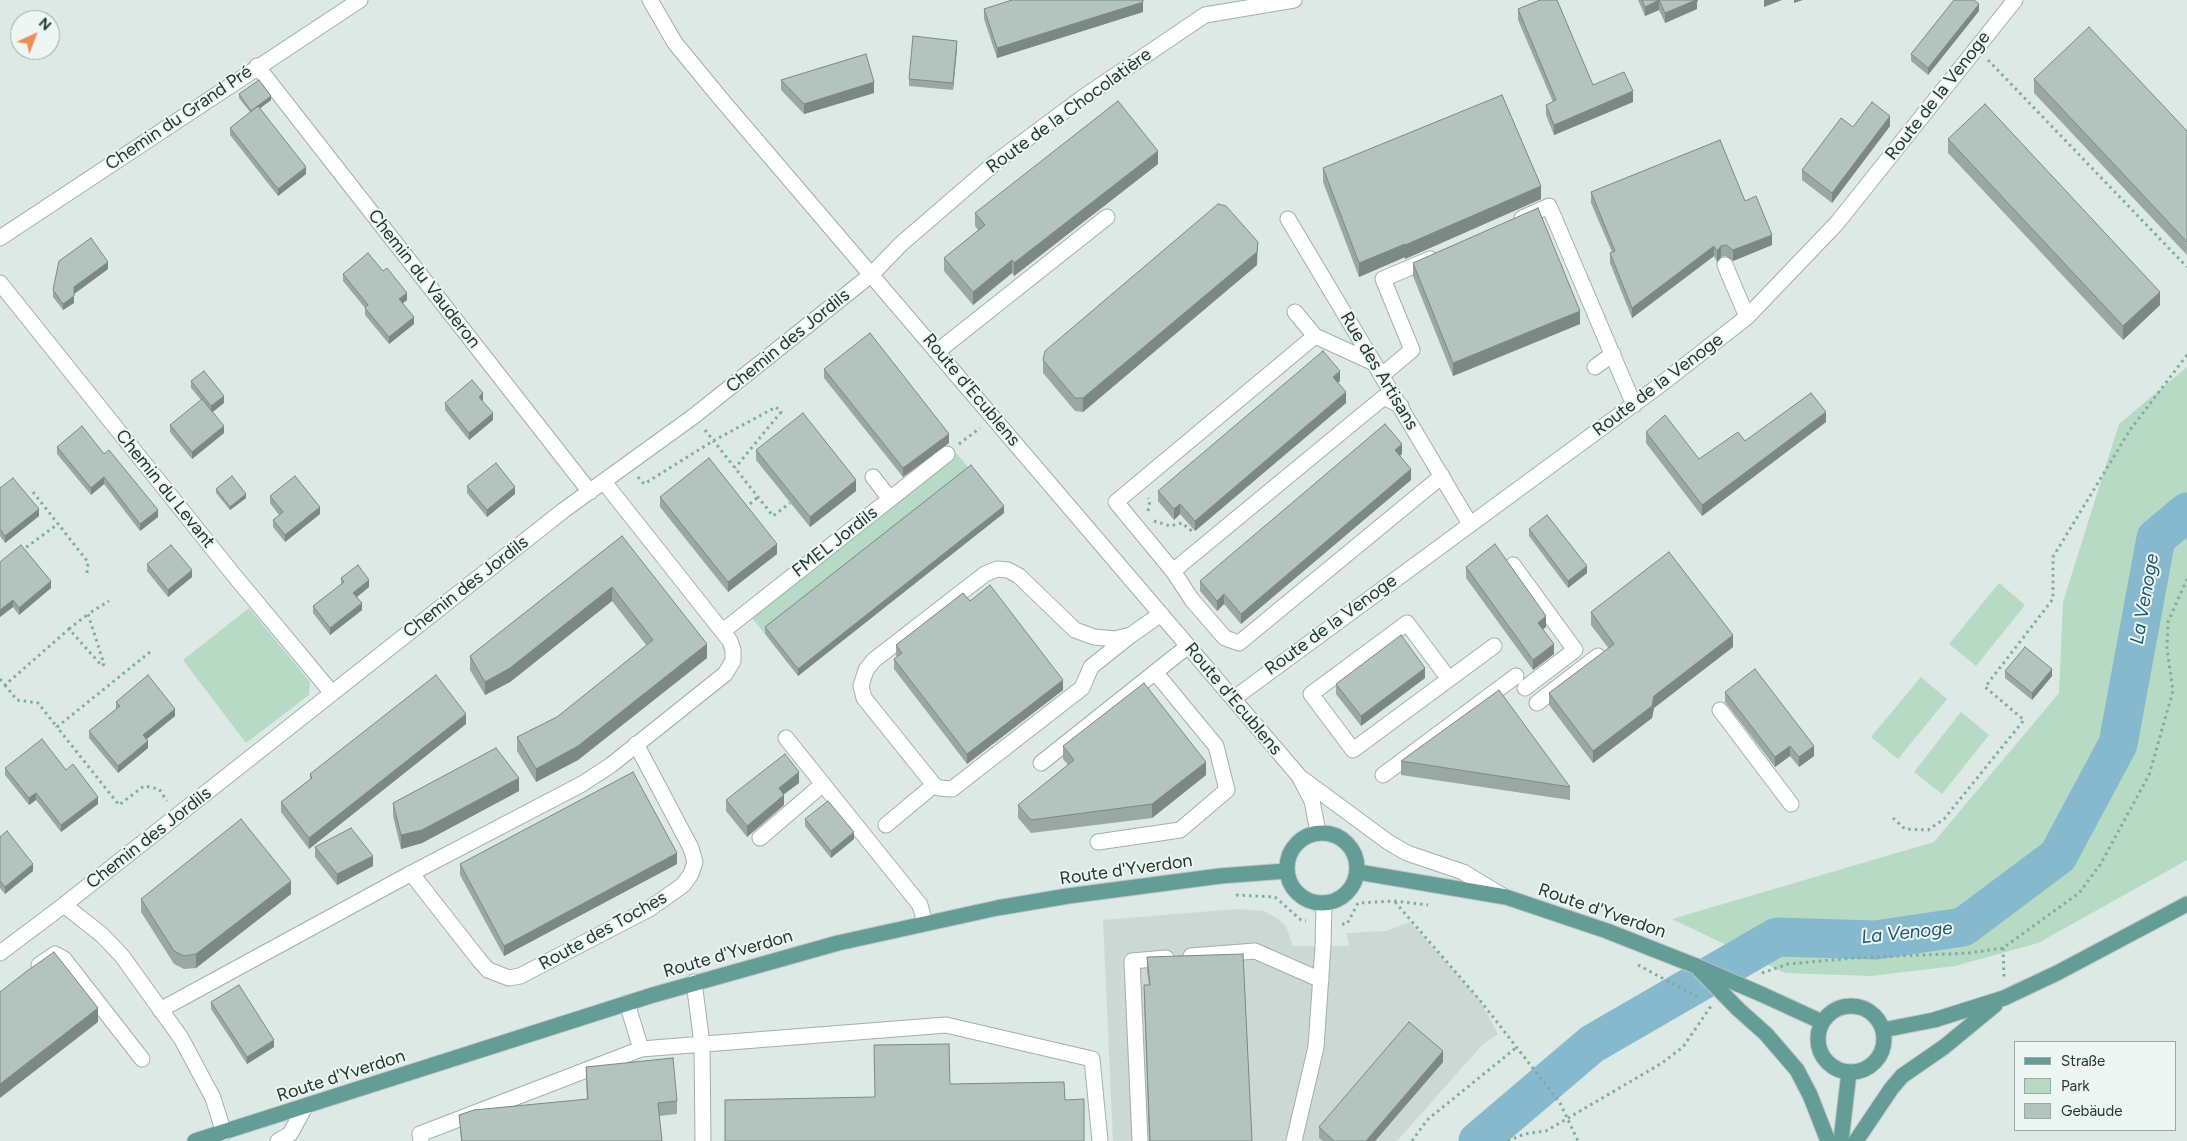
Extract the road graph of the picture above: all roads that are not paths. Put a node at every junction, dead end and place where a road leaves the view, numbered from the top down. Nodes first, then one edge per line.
1 (360, 0) edge
2 (650, 0) edge
3 (1294, 0) edge
4 (2015, 0) edge
5 (257, 66) junction
6 (1107, 217) dead end
7 (1288, 219) dead end
8 (1505, 226) edge
9 (0, 238) edge
10 (1444, 252) edge
11 (1726, 265) dead end
12 (872, 274) junction
13 (0, 283) edge
14 (1295, 312) dead end
15 (1747, 317) junction
16 (1315, 336) junction
17 (938, 352) junction
18 (1613, 354) junction
19 (1595, 367) dead end
20 (1378, 369) junction
21 (1634, 405) junction
22 (1401, 406) junction
23 (947, 454) road end
24 (1442, 476) junction
25 (873, 477) dead end
26 (604, 482) junction
27 (590, 492) junction
28 (890, 498) junction
29 (1470, 524) junction
30 (1513, 565) dead end
31 (1173, 571) junction
32 (1161, 614) junction
33 (723, 631) junction
34 (1131, 634) junction
35 (1188, 646) junction
36 (1494, 646) dead end
37 (1598, 656) edge
38 (1155, 672) junction
39 (1449, 679) junction
40 (332, 693) junction
41 (1233, 698) junction
42 (1536, 703) dead end
43 (1720, 710) dead end
44 (786, 738) dead end
45 (636, 744) junction
46 (1041, 764) dead end
47 (1383, 775) dead end
48 (1299, 776) junction
49 (823, 784) junction
50 (934, 784) junction
51 (1791, 804) dead end
52 (886, 825) dead end
53 (1318, 832) junction
54 (760, 838) dead end
55 (1098, 842) dead end
56 (1286, 871) junction
57 (1358, 872) junction
58 (411, 873) junction
59 (1506, 897) junction
60 (1324, 904) junction
61 (2187, 904) edge
62 (64, 905) junction
63 (925, 923) junction
64 (0, 953) edge
65 (1696, 966) junction
66 (23, 976) edge
67 (1321, 980) junction
68 (694, 982) junction
69 (2004, 998) junction
70 (626, 1003) junction
71 (160, 1010) junction
72 (1822, 1022) junction
73 (1883, 1030) junction
74 (702, 1044) junction
75 (641, 1049) junction
76 (142, 1059) dead end
77 (1849, 1072) junction
78 (305, 1107) junction
79 (224, 1133) junction
80 (195, 1141) edge
81 (278, 1141) edge
82 (421, 1141) edge
83 (703, 1141) edge
84 (1100, 1141) edge
85 (1140, 1141) edge
86 (1294, 1141) edge
87 (1828, 1141) edge
88 (1841, 1141) edge
89 (1856, 1141) edge

1 - 5 street, Chemin du Grand Pré
2 - 12 street, Route d'Ecublens
3 - 12 street, Route de la Chocolatière
4 - 15 street, Route de la Venoge
5 - 9 street, Chemin du Grand Pré
5 - 27 street, Chemin du Vauderon
6 - 17 street
7 - 20 street, Rue des Artisans
8 - 18 street
10 - 20 street
11 - 15 street
12 - 17 street, Route d'Ecublens
12 - 26 street, Chemin des Jordils
13 - 40 street, Chemin du Levant
14 - 16 street
15 - 21 street, Route de la Venoge
16 - 20 street
16 - 31 street
17 - 32 street, Route d'Ecublens
18 - 19 street
18 - 21 street
20 - 22 street, Rue des Artisans
21 - 29 street, Route de la Venoge
22 - 24 street, Rue des Artisans
22 - 31 street
23 - 28 street, FMEL Jordils
24 - 29 street, Rue des Artisans
24 - 31 street
25 - 28 street
26 - 27 street, Chemin des Jordils
26 - 33 street
27 - 40 street, Chemin des Jordils
28 - 33 street, FMEL Jordils
29 - 41 street, Route de la Venoge
30 - 47 street
32 - 34 street
32 - 35 street, Route d'Ecublens
33 - 45 street
34 - 50 street
34 - 50 street
35 - 38 street
35 - 41 street, Route d'Ecublens
36 - 39 street
37 - 42 street
38 - 46 street
38 - 55 street
39 - 39 street
40 - 62 street, Chemin des Jordils
41 - 48 street, Route d'Ecublens
43 - 51 street
44 - 49 street
45 - 58 street
45 - 58 street, Route des Toches
48 - 53 street, Route d'Ecublens
48 - 59 street, Route d'Ecublens
49 - 54 street
49 - 63 street
50 - 52 street
53 - 56 main road
53 - 57 main road
56 - 60 main road
56 - 63 main road, Route d'Yverdon
57 - 59 main road, Route d'Yverdon
57 - 60 main road
58 - 71 street
59 - 65 main road, Route d'Yverdon
60 - 67 street
61 - 69 main road
62 - 64 street, Chemin des Jordils
62 - 71 street
63 - 68 main road, Route d'Yverdon
65 - 72 main road, Route d'Yverdon, bridge
65 - 87 main road, bridge
66 - 76 street
67 - 85 street
67 - 86 street
68 - 70 main road, Route d'Yverdon
68 - 74 street
69 - 73 main road
69 - 89 main road
70 - 75 street
70 - 78 main road, Route d'Yverdon
71 - 79 street
72 - 73 main road
72 - 77 main road
73 - 77 main road
74 - 75 street
74 - 83 street
74 - 84 street
75 - 82 street
77 - 88 main road
78 - 79 main road, Route d'Yverdon
78 - 81 street
79 - 80 main road, Route d'Yverdon

